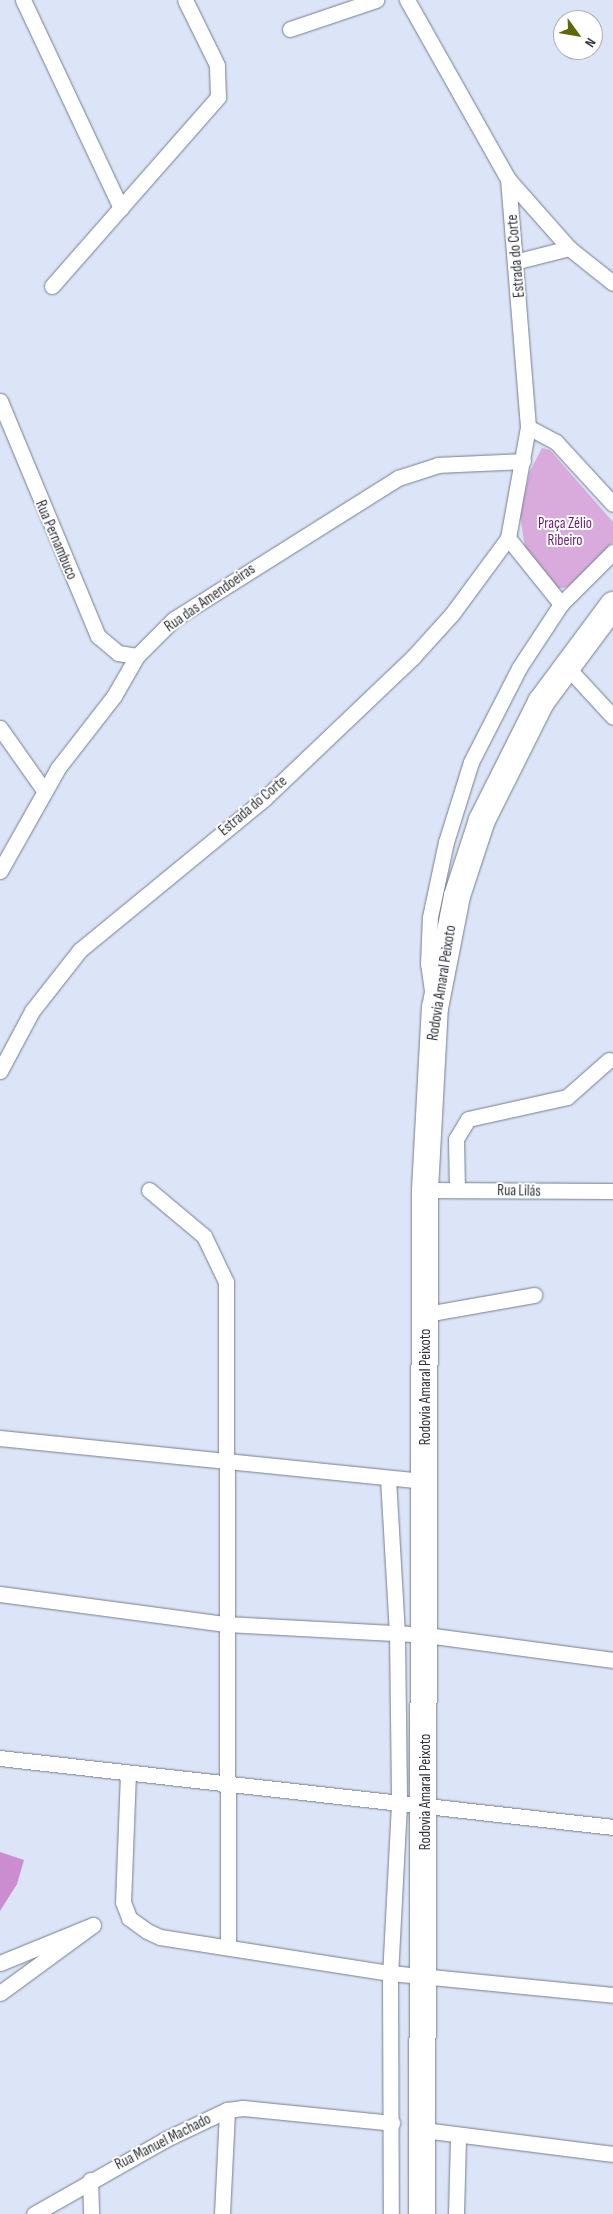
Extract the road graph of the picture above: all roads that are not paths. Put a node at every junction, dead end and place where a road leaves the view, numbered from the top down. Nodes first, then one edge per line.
1 (23, 0) edge
2 (184, 0) edge
3 (376, 0) edge
4 (407, 0) edge
5 (290, 29) dead end
6 (508, 178) junction
7 (121, 208) junction
8 (569, 248) junction
9 (518, 261) junction
10 (613, 283) edge
11 (52, 286) dead end
12 (0, 401) edge
13 (528, 427) junction
14 (523, 461) junction
15 (613, 504) edge
16 (508, 538) junction
17 (613, 552) edge
18 (561, 604) junction
19 (613, 605) edge
20 (138, 656) junction
21 (566, 666) junction
22 (613, 717) edge
23 (0, 728) edge
24 (43, 789) junction
25 (0, 871) edge
26 (435, 1008) junction
27 (609, 1060) dead end
28 (0, 1071) edge
29 (149, 1190) dead end
30 (425, 1190) junction
31 (457, 1190) junction
32 (613, 1191) edge
33 (534, 1295) dead end
34 (426, 1314) junction
35 (0, 1438) edge
36 (228, 1461) junction
37 (388, 1478) junction
38 (425, 1481) junction
39 (0, 1594) edge
40 (226, 1624) junction
41 (397, 1633) junction
42 (426, 1635) junction
43 (613, 1660) edge
44 (0, 1758) edge
45 (128, 1773) junction
46 (229, 1781) junction
47 (399, 1804) junction
48 (425, 1807) junction
49 (613, 1827) edge
50 (228, 1946) junction
51 (0, 1963) edge
52 (390, 1973) junction
53 (426, 1975) junction
54 (0, 1993) edge
55 (613, 1995) edge
56 (227, 2110) junction
57 (392, 2123) junction
58 (423, 2130) junction
59 (458, 2135) junction
60 (613, 2154) edge
61 (90, 2180) junction
62 (34, 2214) edge
63 (91, 2214) edge
64 (222, 2214) edge
65 (391, 2214) edge
66 (422, 2214) edge
67 (456, 2214) edge

1 - 7 street
2 - 7 street
3 - 5 street
4 - 6 street, Estrada do Corte
6 - 8 street
6 - 9 street, Estrada do Corte
7 - 11 street
8 - 9 street
8 - 10 street
9 - 13 street, Estrada do Corte
12 - 20 street, Rua Pernambuco
13 - 14 street, Estrada do Corte
13 - 15 street
14 - 16 street, Estrada do Corte
14 - 20 street, Rua das Amendoeiras
16 - 18 street
16 - 28 street, Estrada do Corte
17 - 18 street
18 - 26 street
19 - 21 highway, Rodovia Amaral Peixoto
20 - 24 street, Rua das Amendoeiras
21 - 22 street
21 - 26 highway, Rodovia Amaral Peixoto
23 - 24 street
24 - 25 street, Rua das Amendoeiras
26 - 30 highway, Rodovia Amaral Peixoto
27 - 31 street
29 - 36 street
30 - 31 street, Rua Lilás
30 - 34 highway, Rodovia Amaral Peixoto
31 - 32 street, Rua Lilás
33 - 34 street
34 - 38 highway, Rodovia Amaral Peixoto
35 - 36 street
36 - 37 street
36 - 40 street
37 - 38 street
37 - 41 street
38 - 42 highway, Rodovia Amaral Peixoto
39 - 40 street
40 - 41 street
40 - 46 street
41 - 42 street
41 - 47 street
42 - 43 street
42 - 48 highway, Rodovia Amaral Peixoto
44 - 45 street
45 - 46 street
45 - 50 street
46 - 47 street
46 - 50 street
47 - 48 street
47 - 52 street
48 - 49 street
48 - 53 highway, Rodovia Amaral Peixoto
50 - 52 street
51 - 54 street
52 - 53 street
52 - 57 street
53 - 55 street
53 - 58 highway, Rodovia Amaral Peixoto
56 - 57 street, Rua Manuel Machado
56 - 61 street, Rua Manuel Machado
56 - 64 street
57 - 65 street
58 - 59 street
58 - 66 highway, Rodovia Amaral Peixoto
59 - 60 street
59 - 67 street
61 - 62 street, Rua Manuel Machado
61 - 63 street

